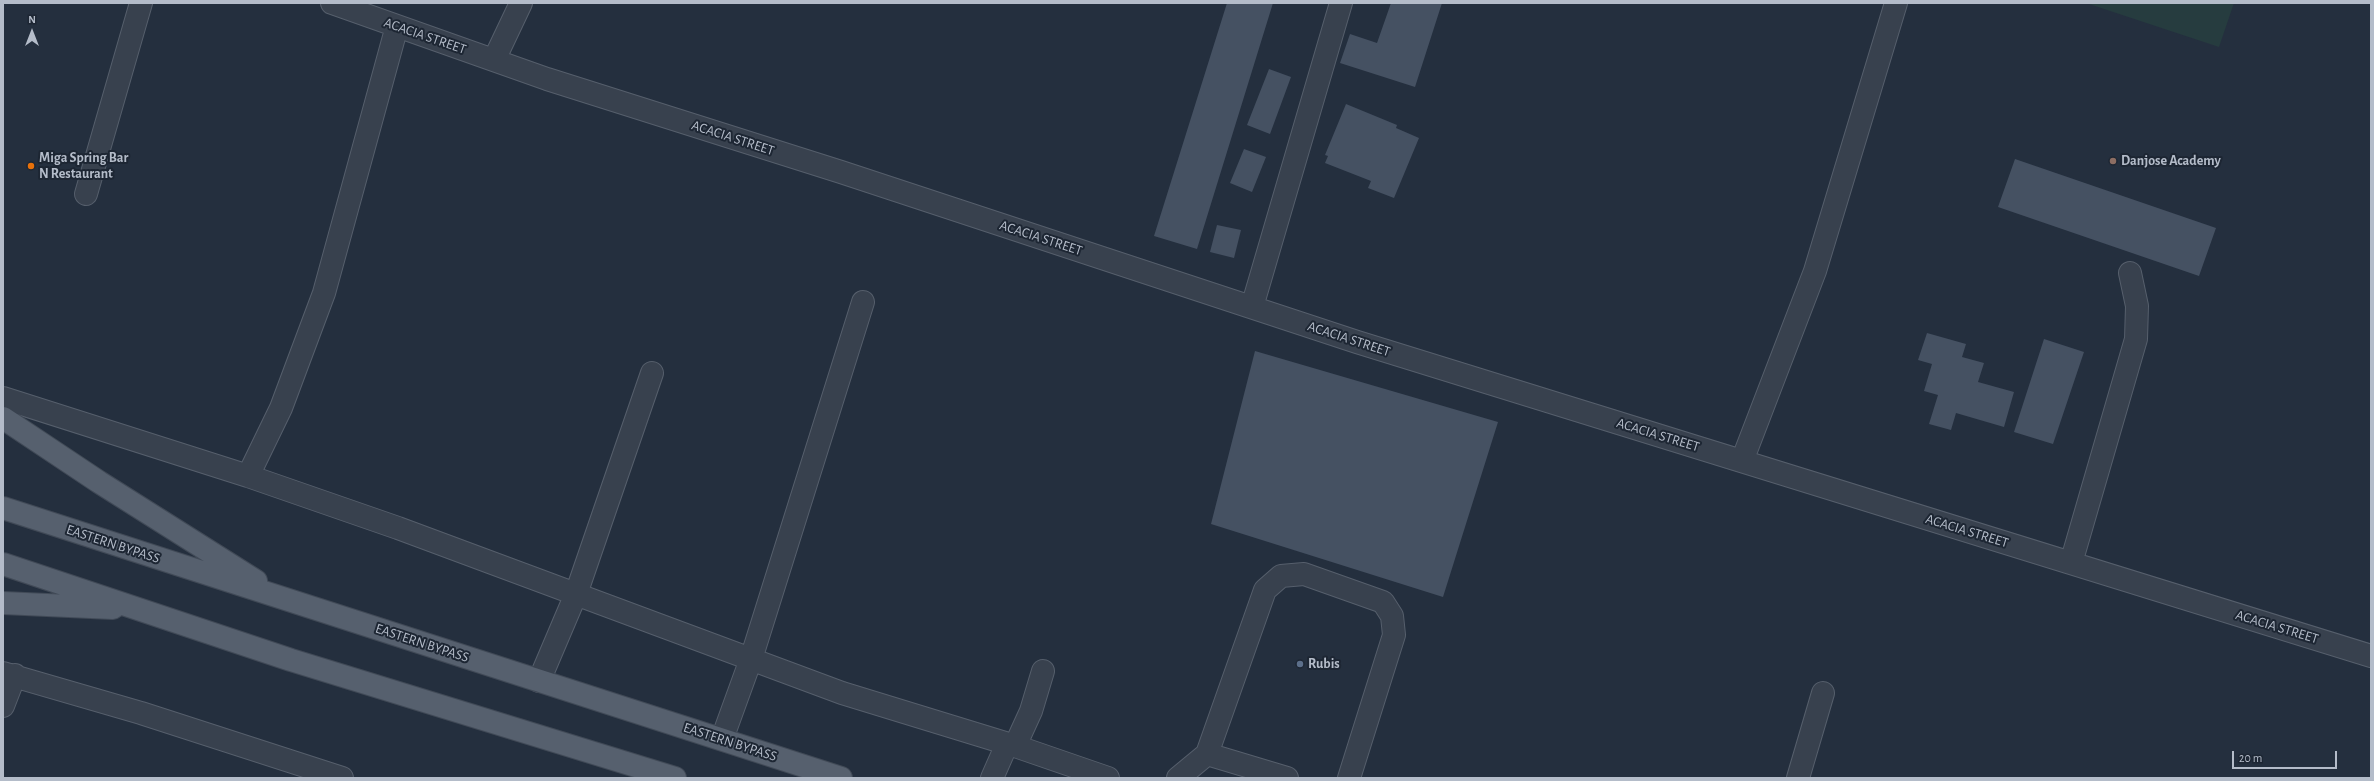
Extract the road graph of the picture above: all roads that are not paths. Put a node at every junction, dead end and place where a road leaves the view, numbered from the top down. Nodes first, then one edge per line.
1 (141, 3) edge
2 (332, 3) edge
3 (521, 3) edge
4 (1341, 3) edge
5 (1896, 3) edge
6 (397, 26) junction
7 (494, 60) junction
8 (86, 194) dead end
9 (2130, 273) dead end
10 (863, 302) dead end
11 (1252, 307) junction
12 (652, 373) dead end
13 (3, 398) edge
14 (3, 418) edge
15 (1742, 461) junction
16 (248, 476) junction
17 (3, 508) edge
18 (2071, 563) junction
19 (3, 564) edge
20 (576, 594) junction
21 (284, 599) junction
22 (3, 603) edge
23 (138, 609) junction
24 (2371, 656) edge
25 (751, 658) junction
26 (1043, 671) dead end
27 (9, 674) edge
28 (539, 681) junction
29 (1823, 693) dead end
30 (3, 706) edge
31 (722, 739) junction
32 (1011, 745) junction
33 (1207, 754) junction
34 (630, 770) edge
35 (342, 778) edge
36 (675, 778) edge
37 (841, 778) edge
38 (992, 778) edge
39 (1108, 778) edge
40 (1178, 778) edge
41 (1287, 778) edge
42 (1349, 778) edge
43 (1798, 778) edge

1 - 8 street
2 - 6 street, ACACIA STREET
3 - 7 street
4 - 11 street
5 - 15 street
6 - 7 street, ACACIA STREET
6 - 16 street
7 - 11 street, ACACIA STREET
9 - 18 street
10 - 25 street
11 - 15 street, ACACIA STREET
12 - 20 street
13 - 16 street
14 - 21 main road
15 - 18 street, ACACIA STREET
16 - 20 street
17 - 21 main road, EASTERN BYPASS
18 - 24 street, ACACIA STREET
19 - 23 main road
20 - 25 street
20 - 28 street
21 - 28 main road, EASTERN BYPASS
22 - 23 main road
23 - 34 main road
25 - 31 street
25 - 32 street
26 - 32 street
27 - 30 street
27 - 35 street
28 - 31 main road, EASTERN BYPASS
29 - 43 street
31 - 37 main road, EASTERN BYPASS
32 - 38 street
32 - 39 street
33 - 40 street
33 - 41 street
33 - 42 street
34 - 36 main road

